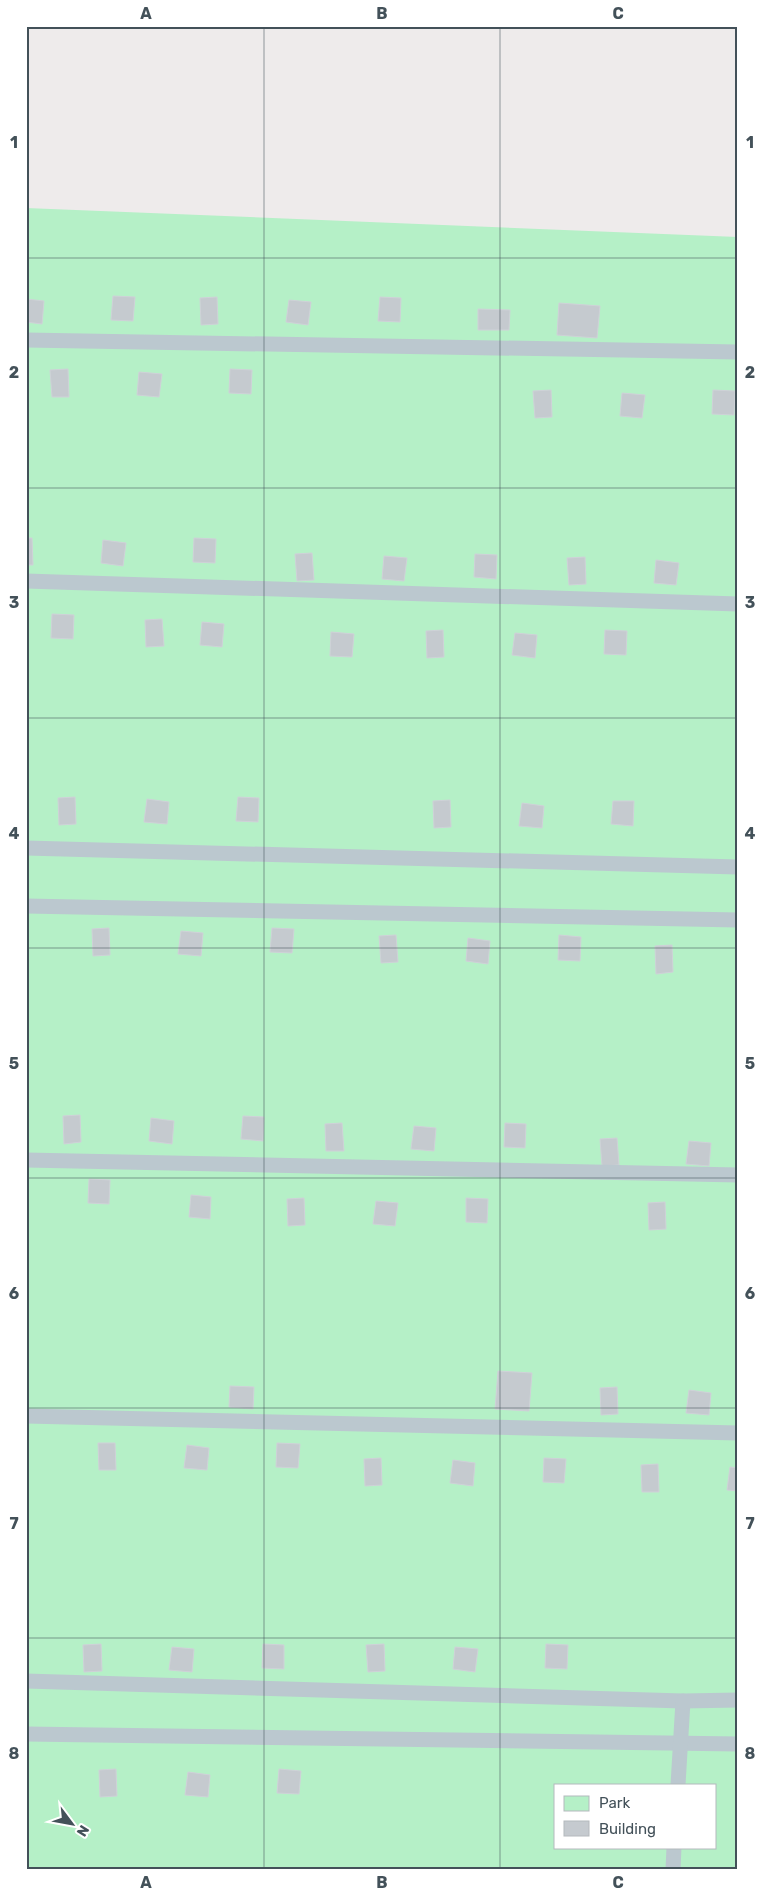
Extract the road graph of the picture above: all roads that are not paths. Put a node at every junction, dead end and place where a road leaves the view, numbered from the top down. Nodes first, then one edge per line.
1 (26, 340) edge
2 (738, 352) edge
3 (26, 581) edge
4 (738, 604) edge
5 (26, 848) edge
6 (738, 867) edge
7 (26, 906) edge
8 (738, 920) edge
9 (26, 1160) edge
10 (738, 1175) edge
11 (26, 1416) edge
12 (738, 1433) edge
13 (26, 1681) edge
14 (738, 1700) edge
15 (683, 1701) junction
16 (26, 1734) edge
17 (680, 1742) junction
18 (738, 1744) edge
19 (678, 1784) edge
20 (674, 1848) edge
21 (673, 1870) edge

1 - 2 lane
3 - 4 lane
5 - 6 lane
7 - 8 lane
9 - 10 lane
11 - 12 lane
13 - 15 lane
14 - 15 lane
15 - 17 lane
16 - 17 lane
17 - 18 lane
17 - 19 lane
20 - 21 lane

